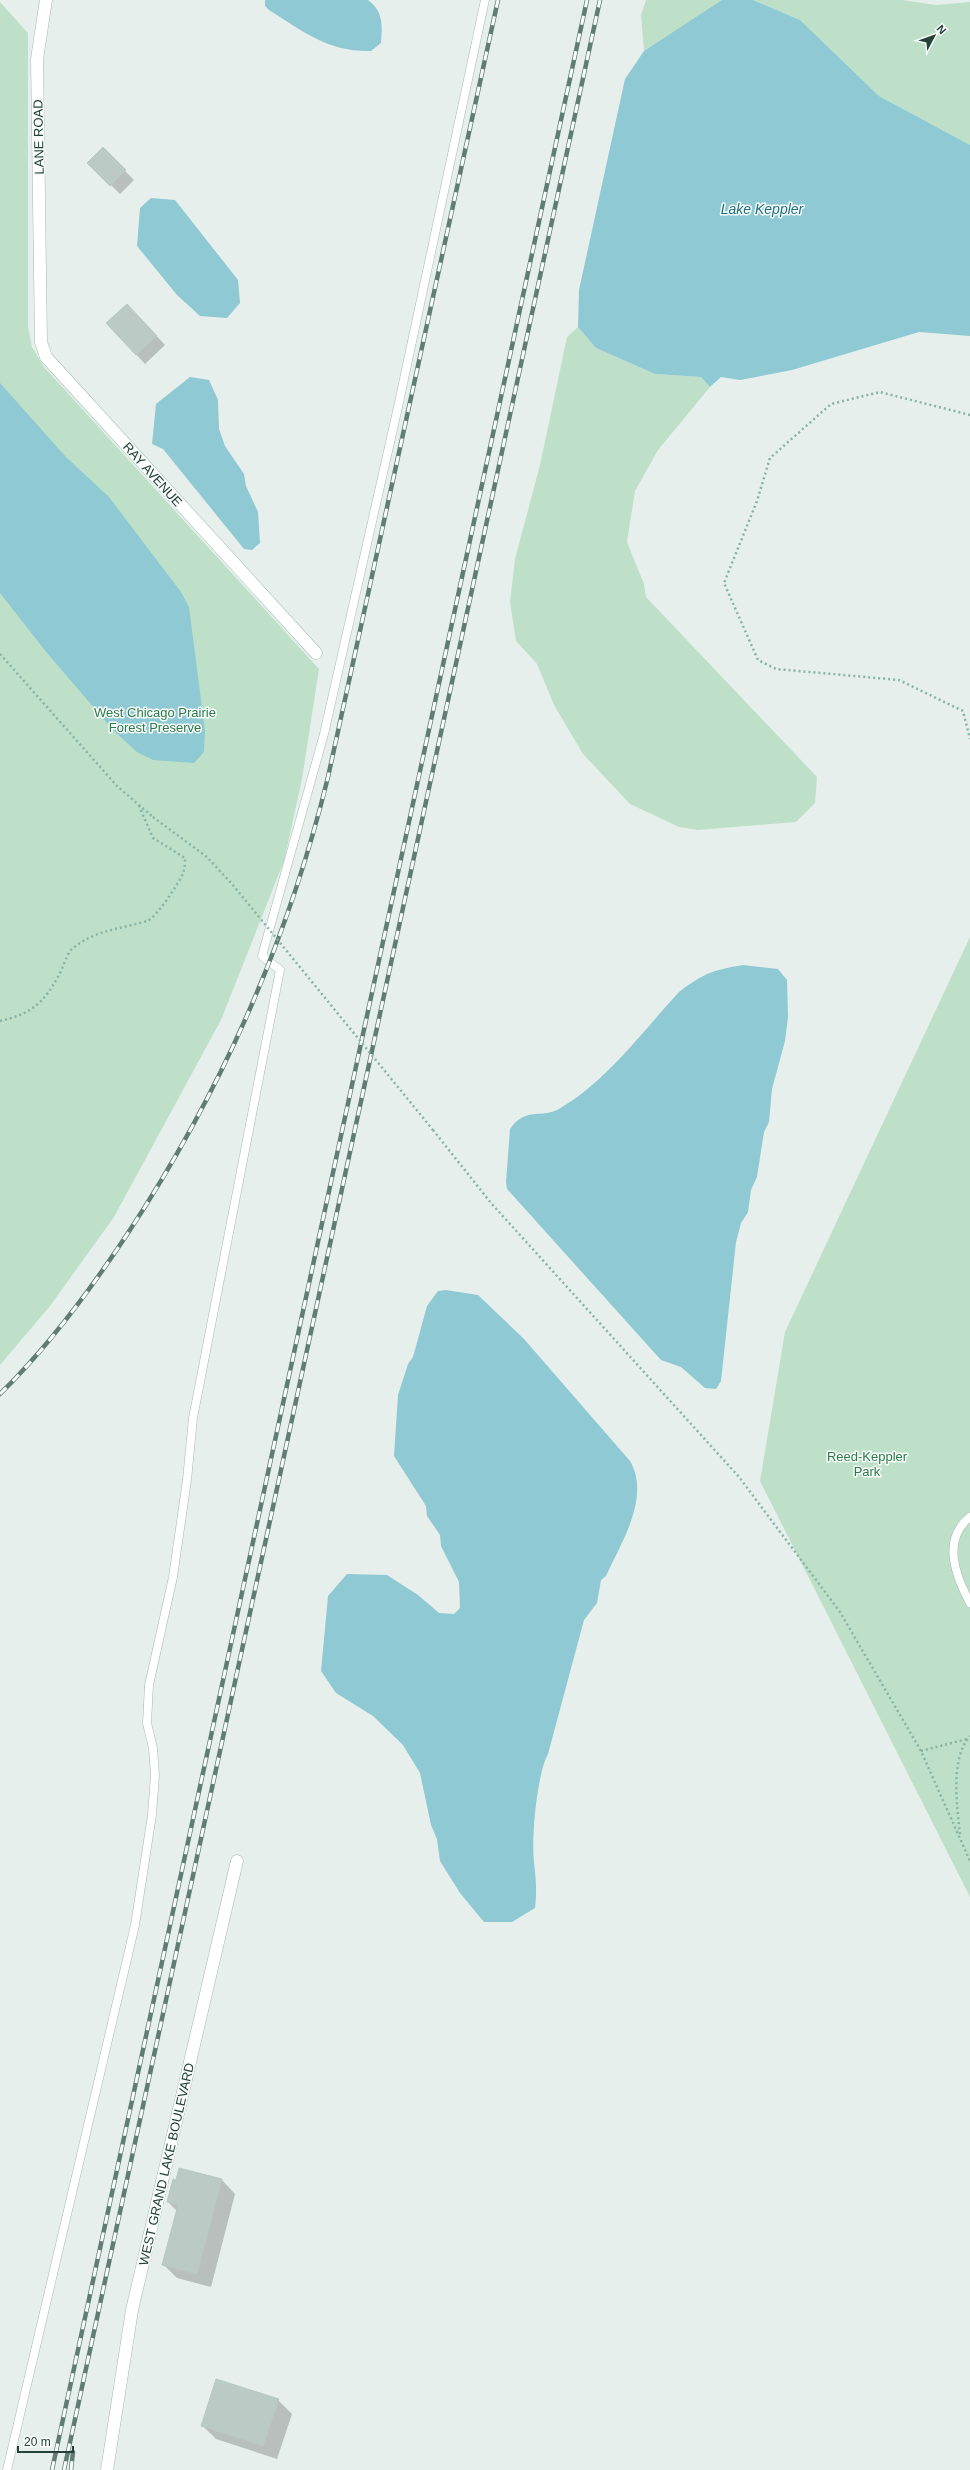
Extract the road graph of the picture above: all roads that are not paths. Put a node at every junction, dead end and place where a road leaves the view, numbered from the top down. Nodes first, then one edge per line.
1 (46, 0) edge
2 (485, 0) edge
3 (40, 274) joint
4 (316, 653) dead end
5 (970, 1518) edge
6 (970, 1603) edge
7 (237, 1861) dead end
8 (7, 2470) edge
9 (107, 2470) edge

1 - 3 street, LANE ROAD
2 - 8 lane
3 - 4 street, RAY AVENUE
5 - 6 lane
7 - 9 street, WEST GRAND LAKE BOULEVARD

